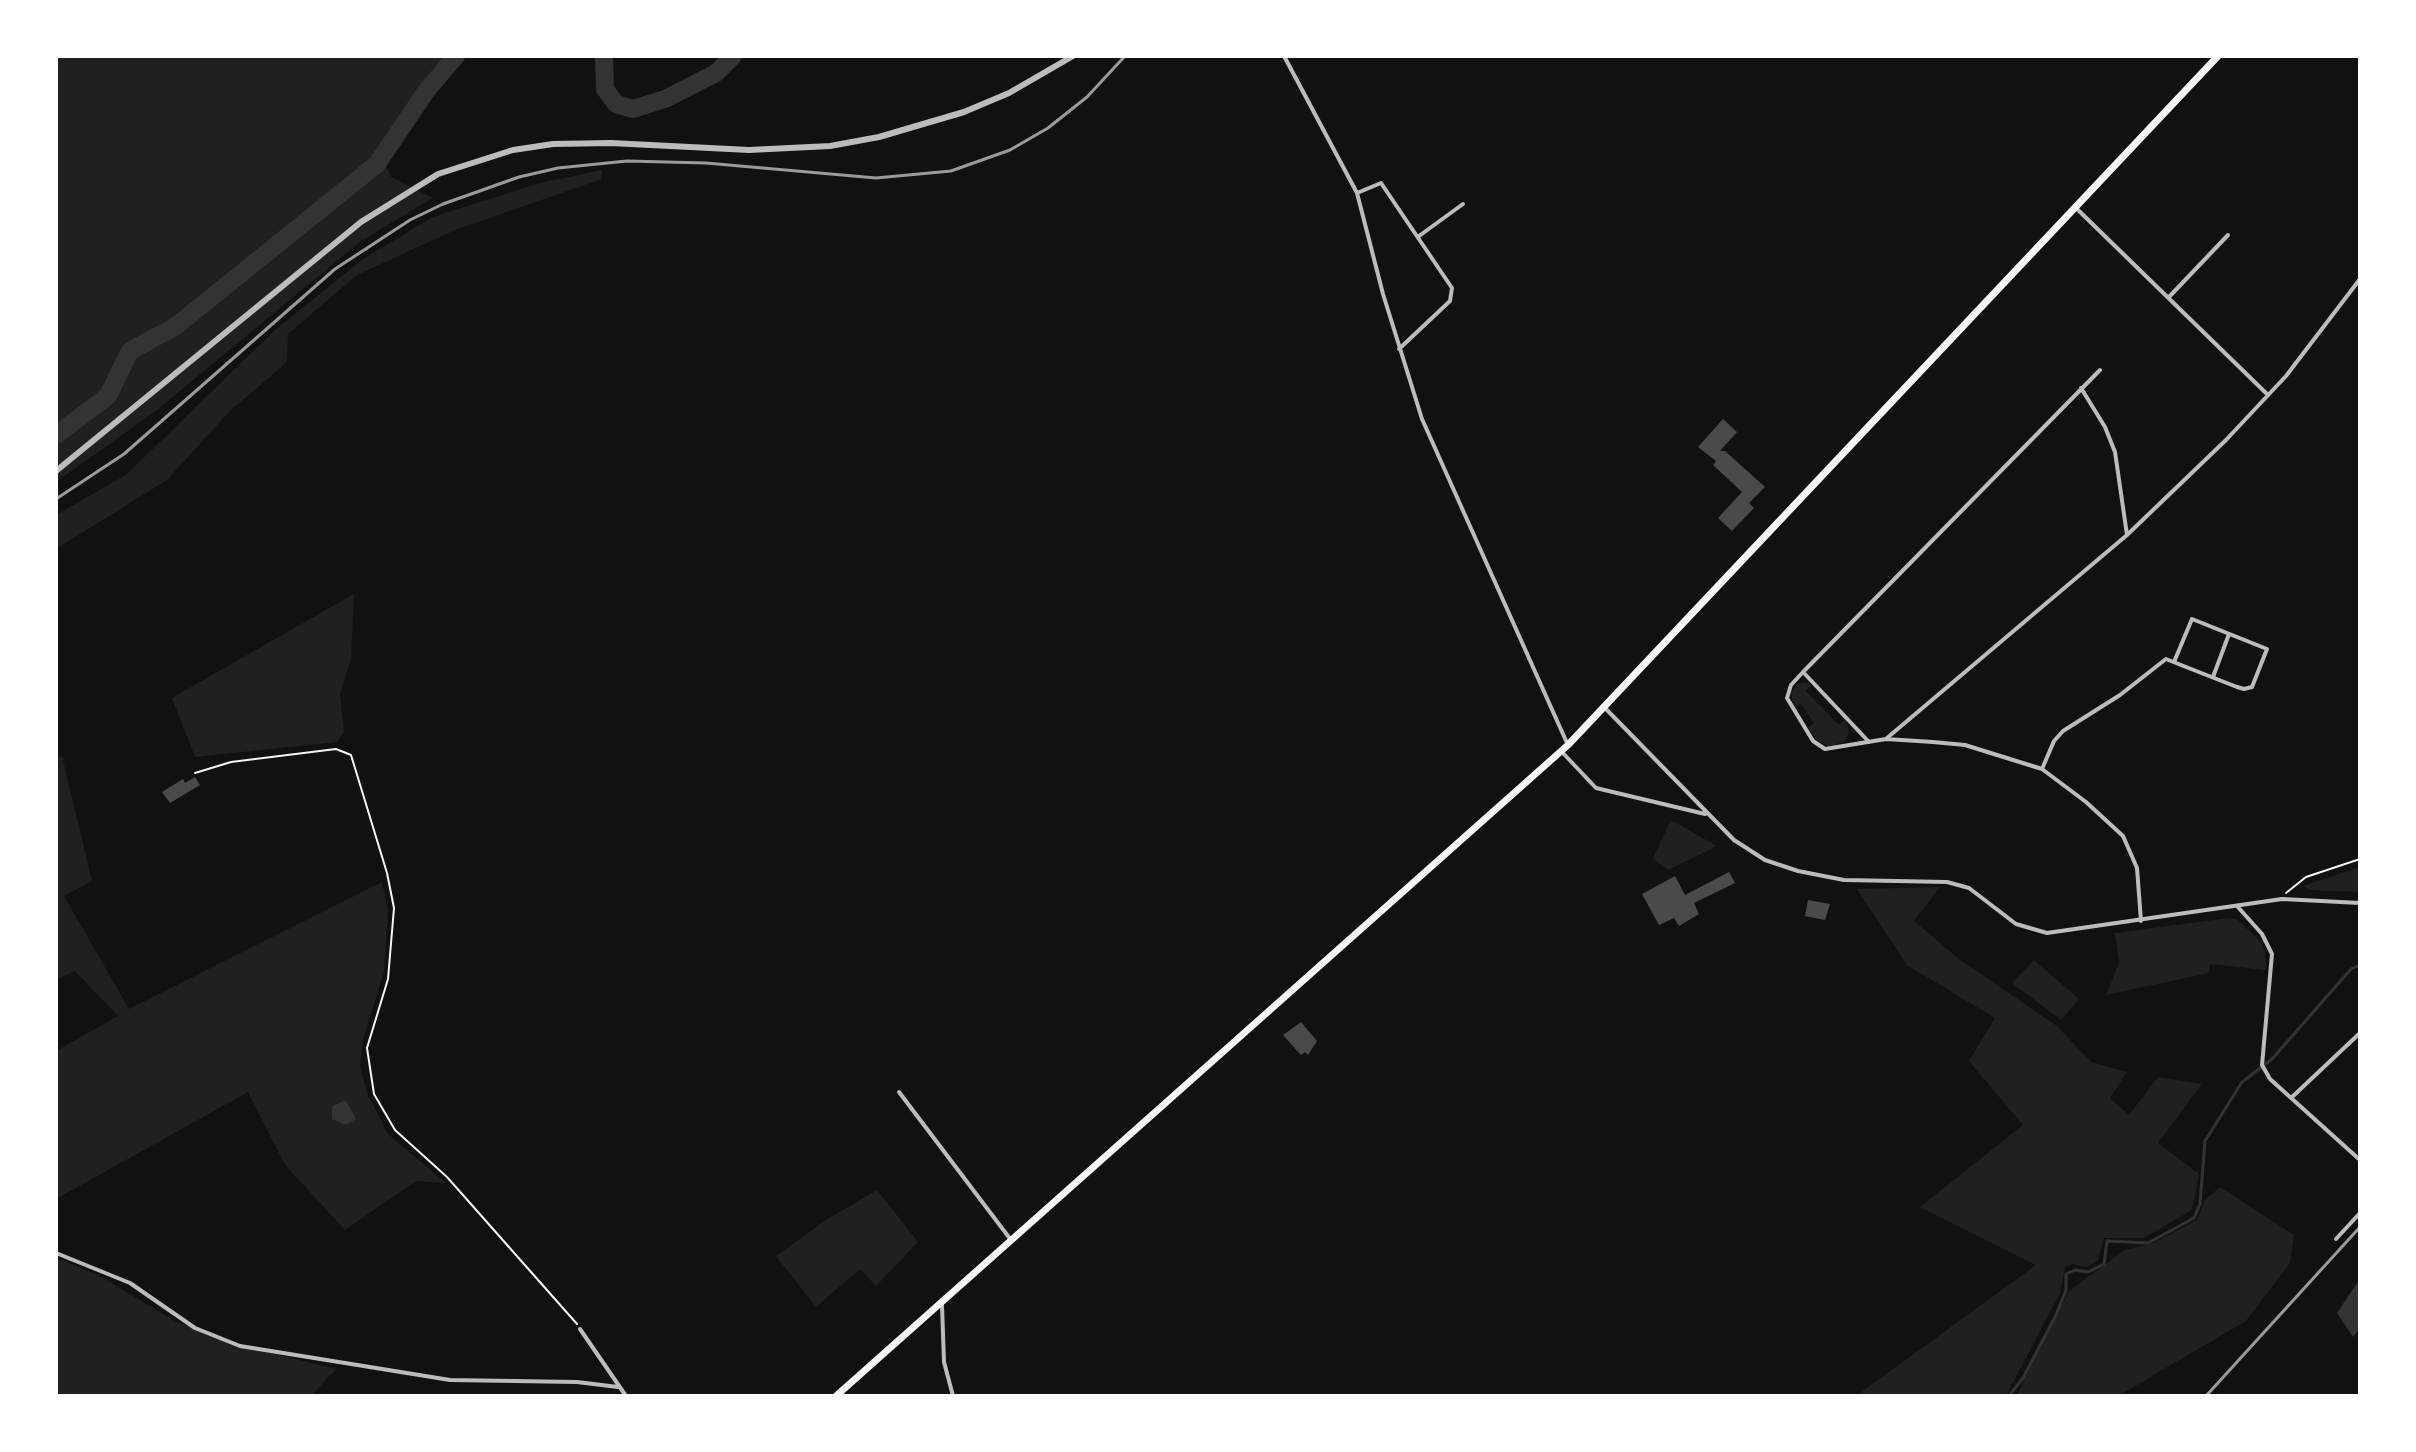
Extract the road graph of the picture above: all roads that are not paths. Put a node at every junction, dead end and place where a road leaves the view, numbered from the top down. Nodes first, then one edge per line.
1 (1073, 56) edge
2 (1284, 56) edge
3 (2218, 56) edge
4 (1357, 193) junction
5 (1463, 204) dead end
6 (2076, 208) junction
7 (2228, 235) dead end
8 (1419, 236) junction
9 (2360, 279) edge
10 (2168, 297) junction
11 (1399, 349) junction
12 (2100, 370) dead end
13 (2081, 388) junction
14 (2268, 395) junction
15 (56, 471) edge
16 (2127, 535) junction
17 (2229, 634) junction
18 (2174, 662) junction
19 (1803, 672) junction
20 (2212, 677) junction
21 (1606, 709) junction
22 (1886, 739) junction
23 (1869, 742) junction
24 (1565, 748) junction
25 (2042, 769) junction
26 (1705, 814) junction
27 (2360, 903) edge
28 (2237, 906) junction
29 (2141, 921) junction
30 (2360, 1033) edge
31 (899, 1092) dead end
32 (2291, 1098) junction
33 (2360, 1160) edge
34 (2360, 1213) edge
35 (2336, 1239) dead end
36 (1011, 1240) junction
37 (56, 1253) edge
38 (942, 1302) junction
39 (580, 1329) road end
40 (618, 1387) junction
41 (626, 1396) edge
42 (836, 1396) edge
43 (953, 1396) edge

1 - 15 street
2 - 4 street
3 - 6 main road
4 - 8 street
4 - 11 street
5 - 8 street
6 - 10 street
6 - 21 main road
7 - 10 street
8 - 11 street
9 - 14 street
10 - 14 street
11 - 24 street
12 - 13 street
13 - 16 street
13 - 19 street
14 - 16 street
16 - 22 street
17 - 18 street
17 - 20 street
17 - 20 street
18 - 20 street
18 - 25 street
19 - 23 street
19 - 23 street
21 - 24 main road
21 - 26 street
22 - 23 street
22 - 25 street
24 - 26 street
24 - 36 main road
25 - 29 street
26 - 29 street
27 - 28 street
28 - 29 street
28 - 32 street
30 - 32 street
31 - 36 street
32 - 33 street
34 - 35 street
36 - 38 main road
37 - 40 street
38 - 42 main road
38 - 43 street
39 - 40 street
40 - 41 street

